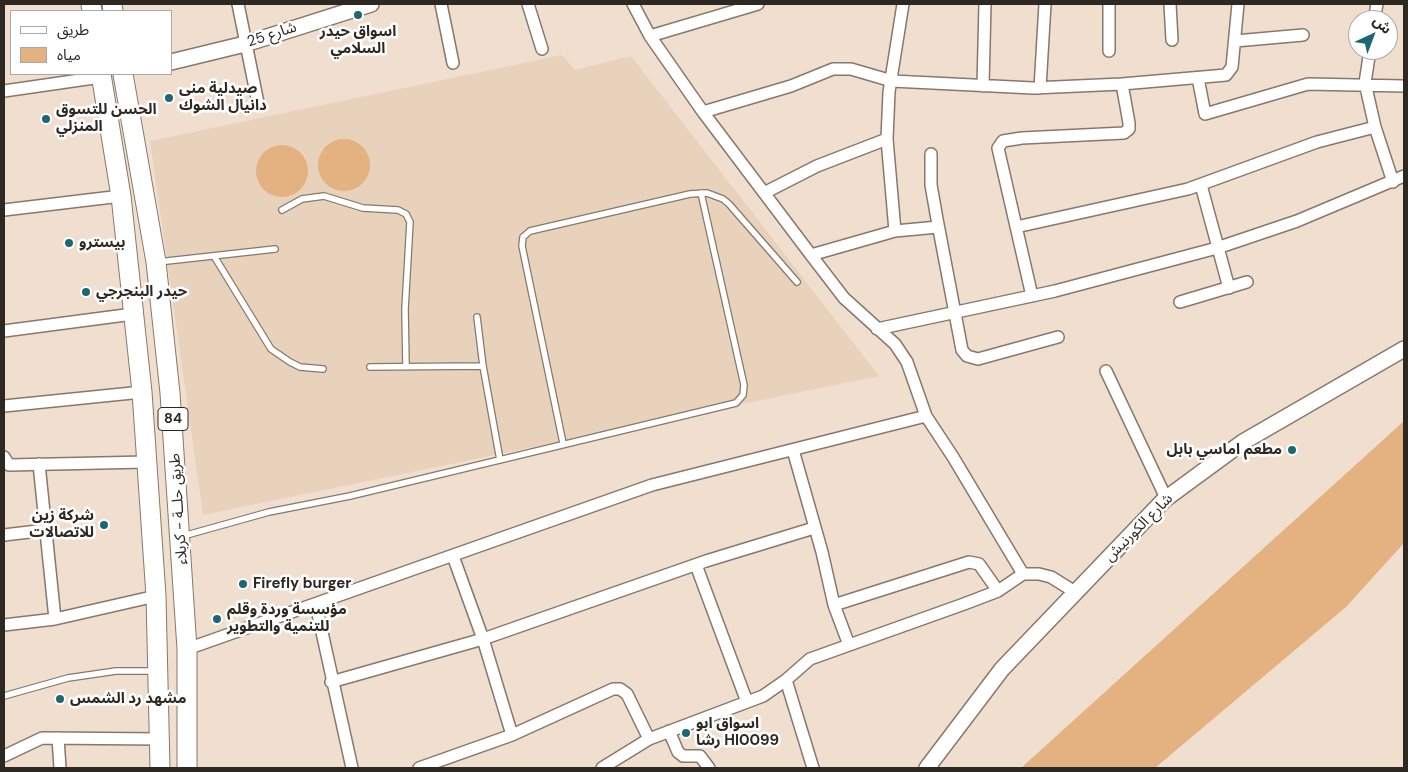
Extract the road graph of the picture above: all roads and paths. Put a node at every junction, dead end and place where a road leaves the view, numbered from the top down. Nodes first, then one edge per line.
1 (238, 4) edge
2 (371, 4) edge
3 (441, 4) edge
4 (528, 4) edge
5 (633, 4) edge
6 (758, 4) edge
7 (903, 4) edge
8 (985, 4) edge
9 (1045, 4) edge
10 (1109, 4) edge
11 (1170, 4) edge
12 (1238, 4) edge
13 (347, 7) edge
14 (1304, 35) dead end
15 (650, 36) junction
16 (1172, 40) dead end
17 (1235, 40) junction
18 (245, 44) junction
19 (542, 49) dead end
20 (1109, 51) dead end
21 (1368, 60) edge
22 (172, 62) edge
23 (453, 63) dead end
24 (101, 75) edge
25 (123, 75) edge
26 (1198, 78) junction
27 (892, 81) junction
28 (1365, 83) junction
29 (1122, 84) junction
30 (984, 86) junction
31 (1404, 86) edge
32 (1040, 88) junction
33 (4, 91) edge
34 (258, 104) dead end
35 (703, 112) junction
36 (1375, 127) junction
37 (887, 139) junction
38 (931, 154) dead end
39 (1404, 176) edge
40 (1393, 182) junction
41 (1201, 185) junction
42 (701, 193) junction
43 (764, 193) junction
44 (121, 196) junction
45 (4, 210) edge
46 (282, 210) dead end
47 (938, 227) junction
48 (1016, 227) junction
49 (895, 231) junction
50 (1217, 248) junction
51 (275, 249) dead end
52 (811, 255) junction
53 (214, 256) junction
54 (156, 262) junction
55 (797, 282) dead end
56 (1247, 282) dead end
57 (1229, 288) junction
58 (1032, 296) junction
59 (1180, 302) dead end
60 (954, 312) junction
61 (133, 314) junction
62 (477, 317) dead end
63 (877, 329) junction
64 (4, 331) edge
65 (1058, 337) dead end
66 (1404, 349) edge
67 (370, 366) dead end
68 (406, 366) junction
69 (483, 366) junction
70 (323, 369) dead end
71 (1106, 371) dead end
72 (170, 392) junction
73 (142, 393) junction
74 (4, 406) edge
75 (926, 416) junction
76 (175, 442) junction
77 (145, 443) junction
78 (563, 443) junction
79 (793, 450) junction
80 (4, 457) edge
81 (500, 460) junction
82 (146, 462) junction
83 (38, 464) junction
84 (1166, 498) junction
85 (814, 528) junction
86 (46, 530) junction
87 (4, 535) edge
88 (181, 536) junction
89 (452, 556) junction
90 (696, 565) junction
91 (1023, 574) junction
92 (998, 591) junction
93 (1075, 592) junction
94 (156, 596) junction
95 (316, 605) junction
96 (834, 605) junction
97 (56, 619) junction
98 (4, 625) edge
99 (482, 639) junction
100 (849, 645) junction
101 (187, 649) junction
102 (157, 672) junction
103 (786, 680) junction
104 (331, 682) junction
105 (4, 696) edge
106 (747, 702) junction
107 (668, 731) junction
108 (512, 735) junction
109 (58, 738) junction
110 (161, 739) junction
111 (649, 739) junction
112 (4, 756) edge
113 (606, 767) edge
114 (60, 768) edge
115 (160, 768) edge
116 (187, 768) edge
117 (352, 768) edge
118 (418, 768) edge
119 (709, 768) edge
120 (813, 768) edge
121 (928, 768) edge

1 - 18 street
2 - 13 street, شارع 25
3 - 23 street
4 - 19 street
5 - 15 street
6 - 15 street
7 - 27 street
8 - 30 street
9 - 32 street
10 - 20 street
11 - 16 street
12 - 17 street
13 - 18 street, شارع 25
14 - 17 street
15 - 35 street
17 - 26 street
18 - 22 street, شارع 25
18 - 34 street
21 - 28 street
24 - 33 street
24 - 44 main road, طريق حلــة - كربلاء / 84
25 - 54 main road, طريق حلــة - كربلاء / 84
26 - 28 street
26 - 29 street
27 - 30 street
27 - 35 street
27 - 37 street
28 - 31 street
28 - 36 street
29 - 32 street
29 - 48 street
30 - 32 street
35 - 43 street
36 - 40 street
36 - 41 street
37 - 43 street
37 - 49 street
38 - 47 street
39 - 40 street
40 - 50 street
41 - 48 street
41 - 50 street
42 - 55 lane
42 - 78 lane
42 - 78 lane
43 - 52 street
44 - 45 street
44 - 61 main road, طريق حلــة - كربلاء / 84
46 - 68 lane
47 - 49 street
47 - 60 street
48 - 58 street
49 - 52 street
50 - 57 street
50 - 58 street
51 - 53 lane
52 - 63 street
53 - 54 lane
53 - 70 lane
54 - 72 main road, طريق حلــة - كربلاء / 84
56 - 57 street
57 - 59 street
58 - 60 street
60 - 63 street
60 - 65 street
61 - 64 street
61 - 73 main road, طريق حلــة - كربلاء / 84
62 - 69 lane
63 - 75 street
66 - 84 street, شارع الكورنيش
67 - 68 lane
68 - 69 lane
69 - 81 lane
71 - 84 street
72 - 73 main road
72 - 76 main road, طريق حلــة - كربلاء / 84
73 - 74 street
73 - 77 main road, طريق حلــة - كربلاء / 84
75 - 79 street
75 - 91 street
76 - 77 main road
76 - 88 main road, طريق حلــة - كربلاء / 84
77 - 82 main road, طريق حلــة - كربلاء / 84
78 - 81 lane
79 - 85 street
79 - 89 street
80 - 83 street
81 - 88 lane
82 - 83 street
82 - 94 main road, طريق حلــة - كربلاء / 84
83 - 86 street
84 - 93 street, شارع الكورنيش
85 - 90 street
85 - 96 street
86 - 87 street
86 - 97 street
88 - 101 main road, طريق حلــة - كربلاء / 84
89 - 95 street
89 - 99 street
90 - 99 street
90 - 106 street
91 - 92 street
91 - 93 street
92 - 96 street
92 - 100 street
93 - 121 street, شارع الكورنيش
94 - 97 street
94 - 102 main road, طريق حلــة - كربلاء / 84
95 - 101 street
95 - 104 street
96 - 100 street
97 - 98 street
99 - 104 street
99 - 108 street
100 - 103 street
101 - 116 main road, طريق حلــة - كربلاء / 84
102 - 105 lane
102 - 110 main road, طريق حلــة - كربلاء / 84
103 - 106 street
103 - 120 street
104 - 117 street
106 - 107 street
107 - 111 street
107 - 119 street
108 - 111 street
108 - 118 street
109 - 110 street
109 - 112 street
109 - 114 street
110 - 115 main road, طريق حلــة - كربلاء / 84
111 - 113 street

